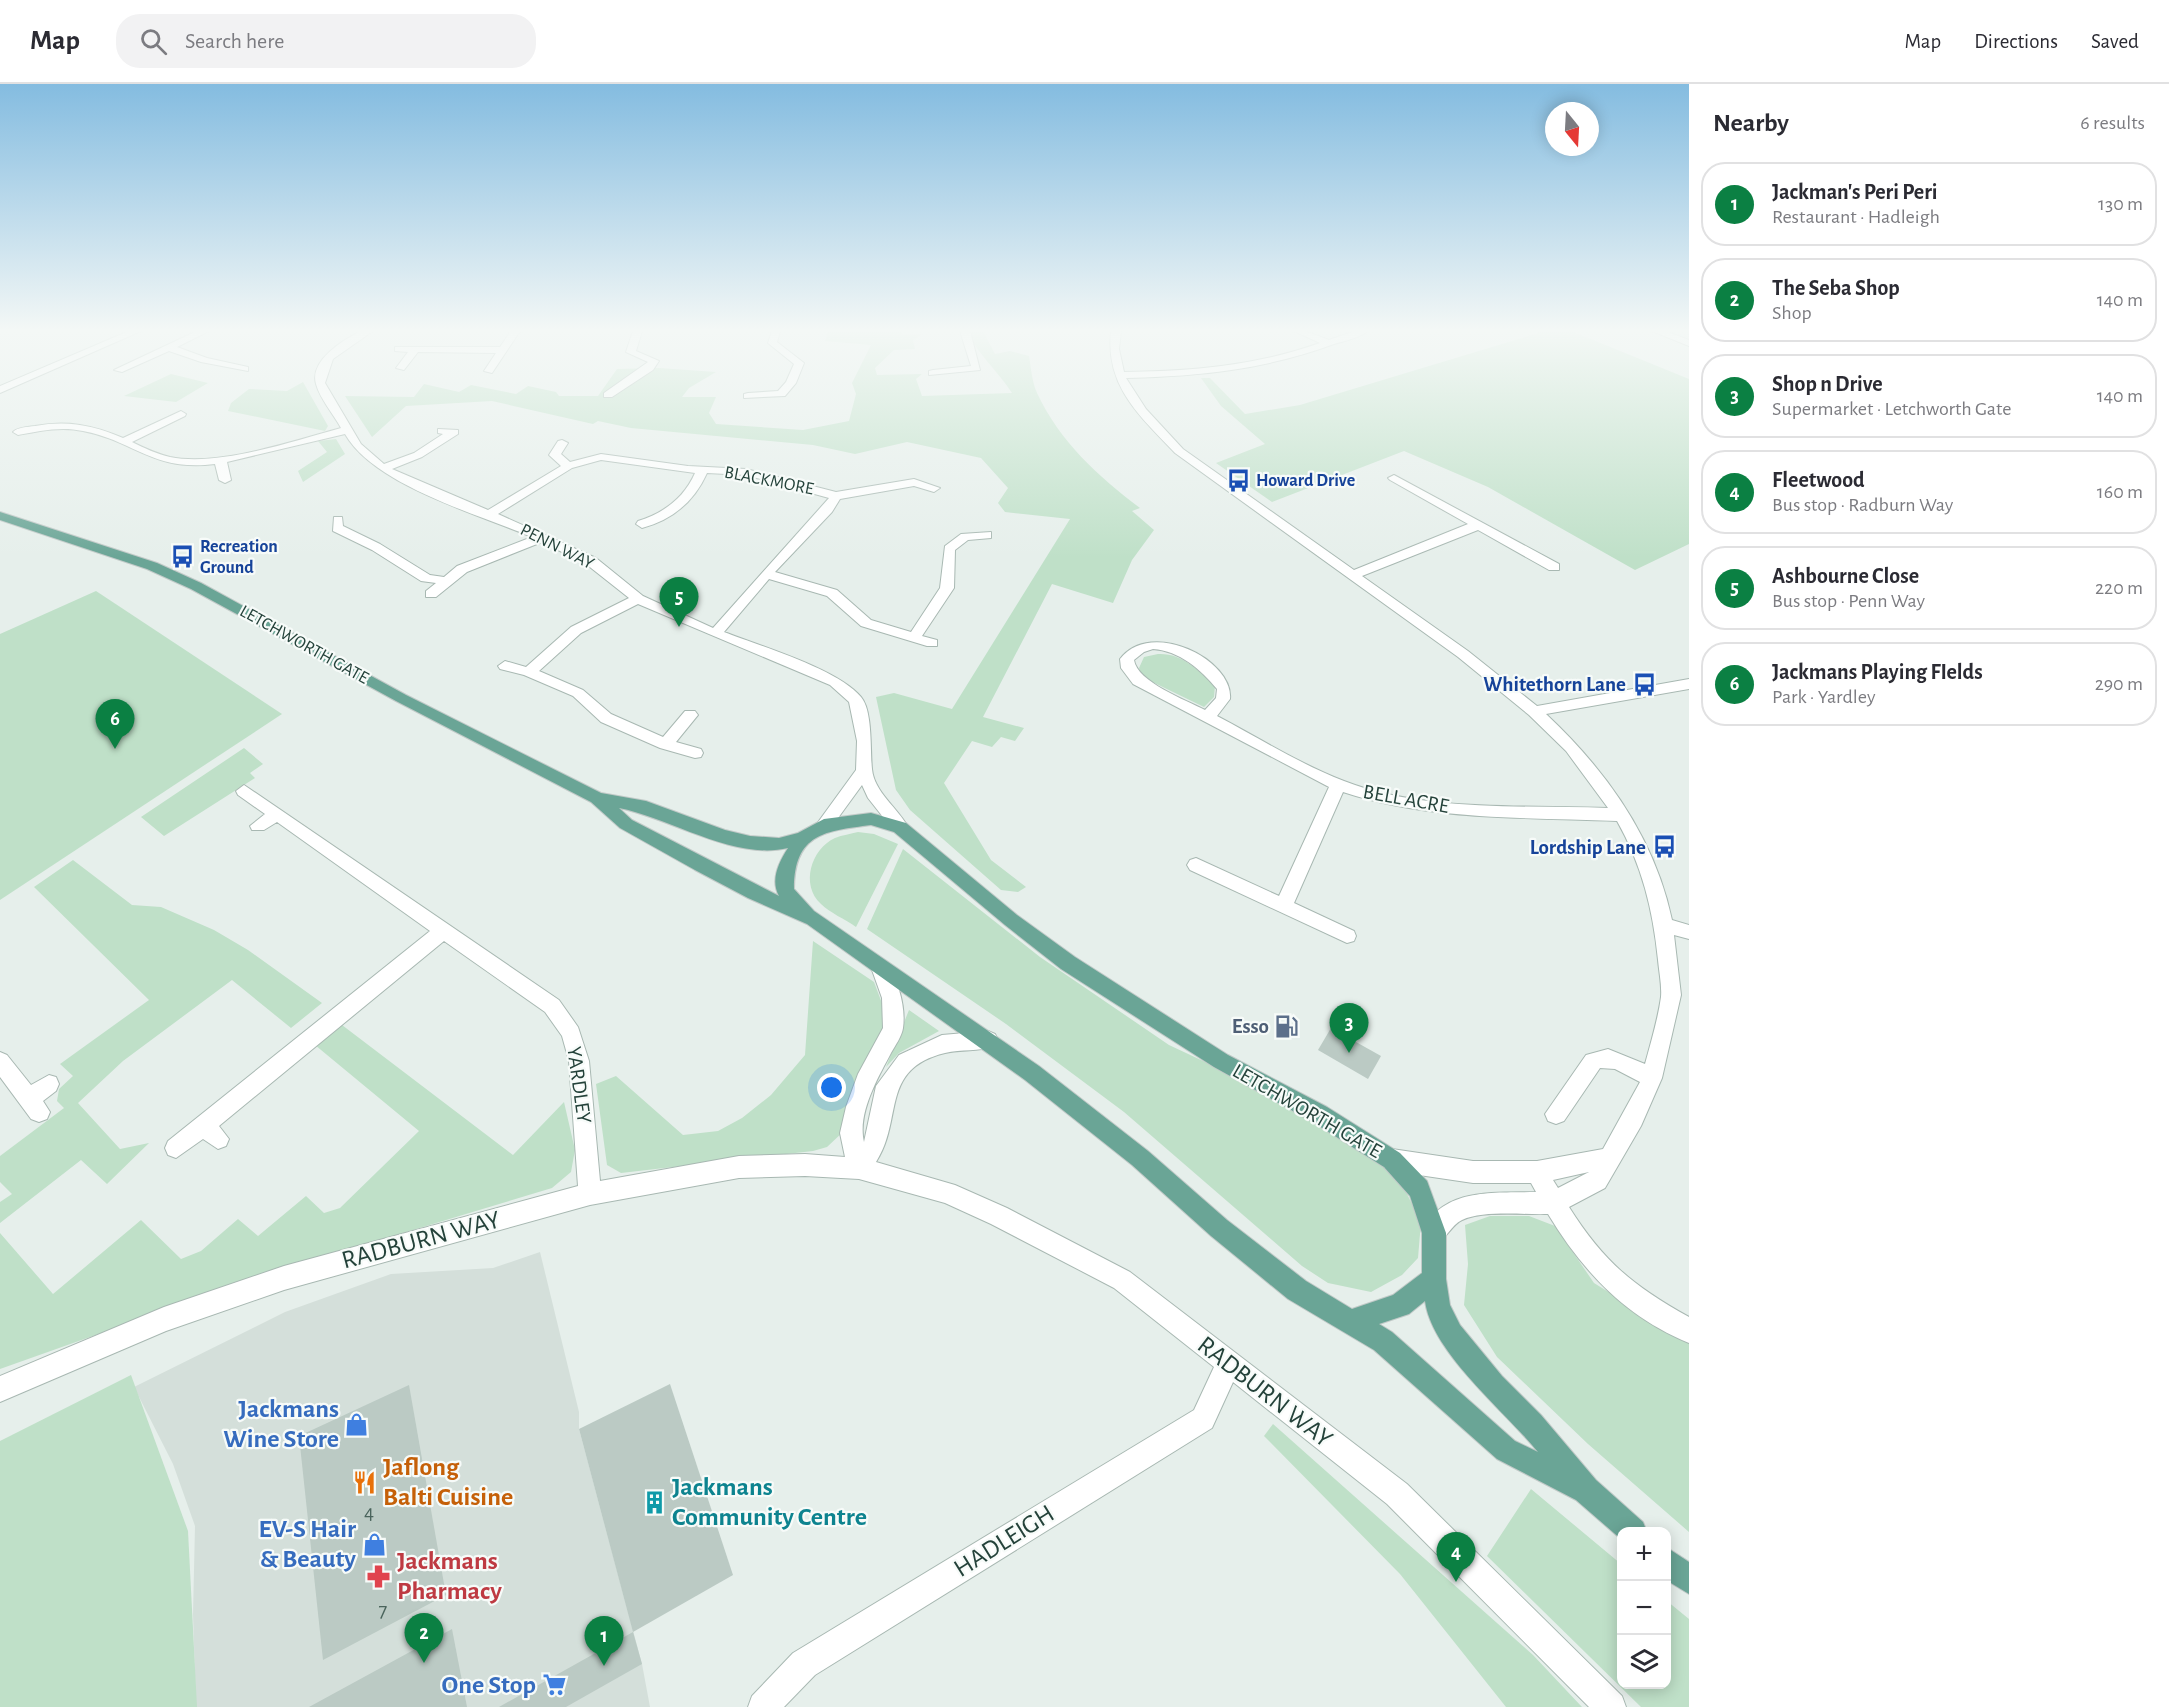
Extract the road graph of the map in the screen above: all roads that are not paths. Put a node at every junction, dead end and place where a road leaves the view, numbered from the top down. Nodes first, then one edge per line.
1 (333, 407) edge
2 (1141, 407) edge
3 (181, 414) dead end
4 (348, 430) junction
5 (442, 431) dead end
6 (18, 432) dead end
7 (123, 442) junction
8 (562, 443) dead end
9 (221, 459) junction
10 (568, 466) junction
11 (383, 468) junction
12 (702, 471) junction
13 (1394, 478) dead end
14 (225, 480) dead end
15 (934, 488) dead end
16 (836, 496) junction
17 (489, 514) junction
18 (0, 516) edge
19 (338, 520) dead end
20 (642, 524) dead end
21 (1478, 525) junction
22 (987, 535) dead end
23 (543, 537) junction
24 (1554, 567) dead end
25 (766, 574) junction
26 (1352, 576) junction
27 (446, 580) junction
28 (431, 594) dead end
29 (638, 598) junction
30 (716, 633) junction
31 (915, 636) junction
32 (932, 643) dead end
33 (505, 666) dead end
34 (529, 672) junction
35 (1689, 684) edge
36 (1534, 711) junction
37 (690, 715) dead end
38 (1208, 717) junction
39 (666, 744) junction
40 (695, 753) dead end
41 (864, 771) junction
42 (1338, 785) junction
43 (244, 791) dead end
44 (597, 798) junction
45 (277, 814) junction
46 (1622, 815) junction
47 (824, 825) junction
48 (258, 826) dead end
49 (900, 827) junction
50 (803, 838) junction
51 (1196, 865) dead end
52 (1284, 906) junction
53 (813, 919) junction
54 (1664, 925) junction
55 (444, 930) junction
56 (1689, 932) edge
57 (1347, 936) dead end
58 (882, 970) junction
59 (988, 1040) junction
60 (0, 1061) edge
61 (1652, 1078) junction
62 (49, 1084) dead end
63 (1556, 1114) dead end
64 (176, 1148) dead end
65 (1609, 1158) junction
66 (1392, 1160) junction
67 (859, 1168) junction
68 (1537, 1172) junction
69 (590, 1194) junction
70 (1553, 1203) junction
71 (1434, 1233) junction
72 (1434, 1279) junction
73 (1353, 1321) junction
74 (1689, 1331) edge
75 (1229, 1364) junction
76 (0, 1389) edge
77 (1586, 1490) junction
78 (1627, 1527) edge
79 (1671, 1565) edge
80 (1689, 1580) edge
81 (763, 1707) edge
82 (1611, 1707) edge

1 - 4 street, PENN WAY
2 - 26 street
3 - 7 street
4 - 9 street
4 - 11 street, PENN WAY
5 - 11 street
6 - 7 street
7 - 9 street
8 - 10 street
9 - 14 street
10 - 12 street, BLACKMORE
10 - 17 street, BLACKMORE
11 - 17 street, PENN WAY
12 - 16 street, BLACKMORE
12 - 20 street, BLACKMORE
13 - 21 street
15 - 16 street, BLACKMORE
16 - 25 street, BLACKMORE
17 - 23 street, PENN WAY
18 - 44 main road, LETCHWORTH GATE
19 - 27 street
21 - 24 street
21 - 26 street
22 - 31 street
23 - 27 street
23 - 29 street, PENN WAY
25 - 30 street, BLACKMORE
25 - 31 street
26 - 36 street
27 - 28 street
29 - 30 street, PENN WAY
29 - 34 street
30 - 41 street, PENN WAY
31 - 32 street
33 - 34 street
34 - 39 street
35 - 36 street
36 - 46 street
37 - 39 street
38 - 38 street, BELL ACRE
38 - 42 street, BELL ACRE
39 - 40 street
41 - 47 street
41 - 49 street, PENN WAY
42 - 46 street, BELL ACRE
42 - 52 street
43 - 45 street, YARDLEY
44 - 50 main road, LETCHWORTH GATE
44 - 53 main road, LETCHWORTH GATE
45 - 48 street
45 - 55 street, YARDLEY
46 - 54 street
47 - 49 main road, LETCHWORTH GATE
47 - 50 main road, LETCHWORTH GATE
49 - 66 main road, LETCHWORTH GATE
50 - 53 main road, LETCHWORTH GATE
51 - 52 street
52 - 57 street
53 - 58 main road, LETCHWORTH GATE
54 - 56 street
54 - 61 street
55 - 64 street
55 - 69 street, YARDLEY
58 - 59 main road, LETCHWORTH GATE
58 - 67 street
59 - 67 street
59 - 73 main road, LETCHWORTH GATE
60 - 62 street
61 - 63 street
61 - 65 street
65 - 68 street
65 - 70 street
66 - 68 street
66 - 71 main road, LETCHWORTH GATE
67 - 69 street, RADBURN WAY
67 - 75 street, RADBURN WAY
68 - 70 street
69 - 76 street, RADBURN WAY
70 - 71 street
70 - 74 street
71 - 72 main road, LETCHWORTH GATE
72 - 73 main road
72 - 77 main road, LETCHWORTH GATE
73 - 77 main road, LETCHWORTH GATE
75 - 81 street, HADLEIGH
75 - 82 street, RADBURN WAY
77 - 78 main road
79 - 80 main road

